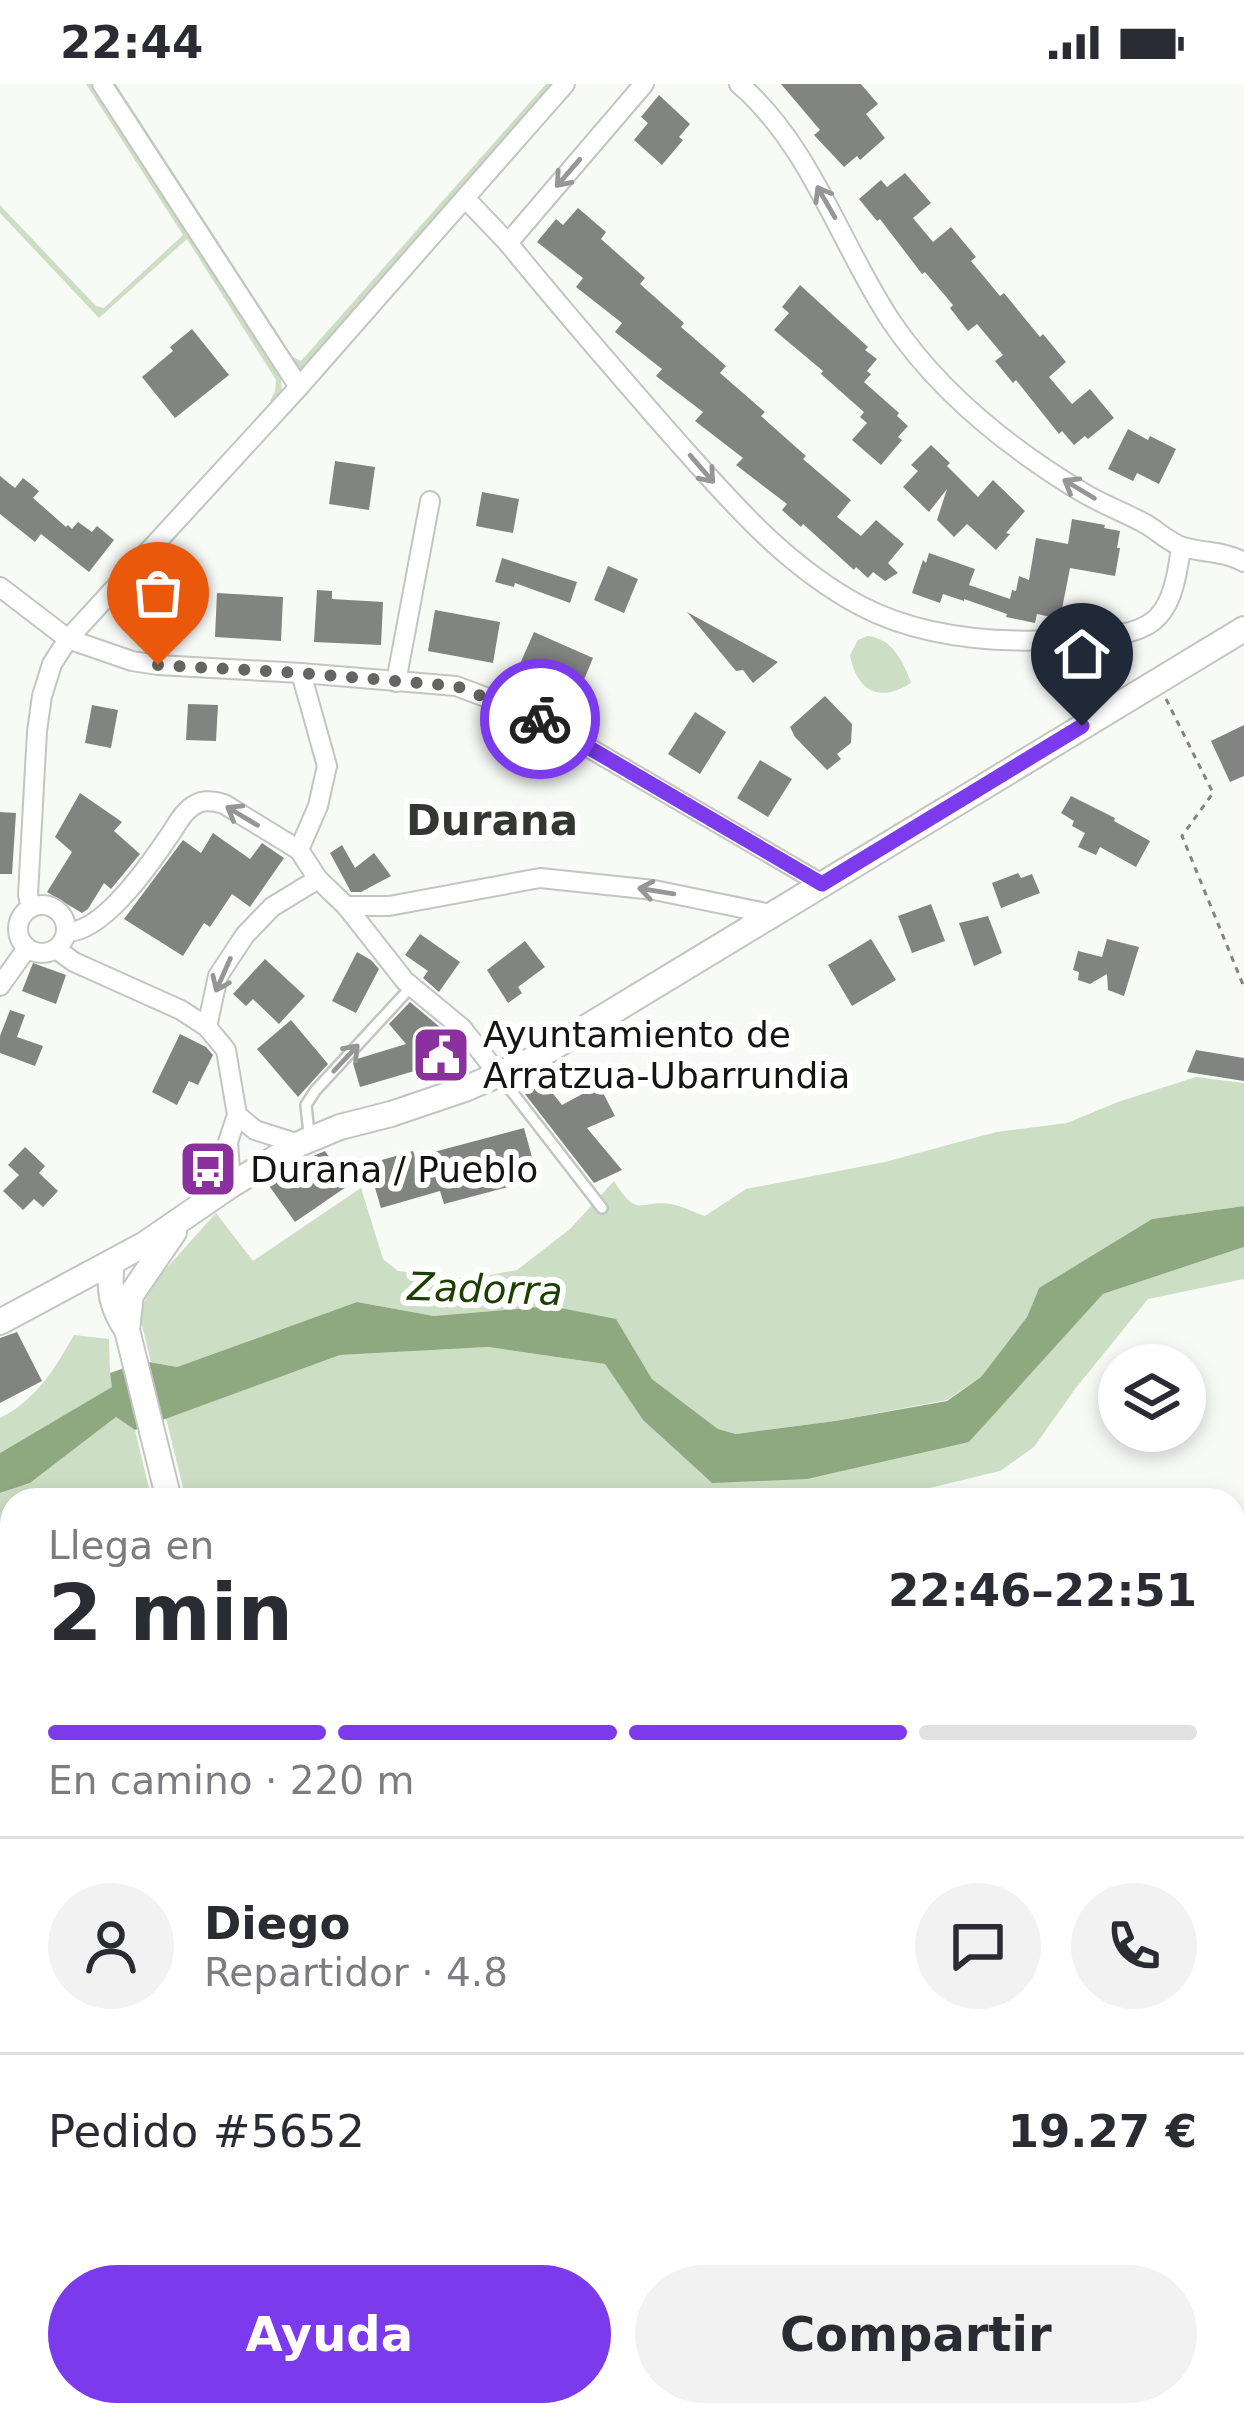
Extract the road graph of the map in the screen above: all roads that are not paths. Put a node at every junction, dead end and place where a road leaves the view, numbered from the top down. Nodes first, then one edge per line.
1 (101, 84) edge
2 (566, 84) edge
3 (644, 84) edge
4 (739, 84) edge
5 (465, 198) junction
6 (508, 243) junction
7 (299, 387) junction
8 (430, 502) dead end
9 (1180, 547) junction
10 (1244, 562) edge
11 (0, 587) edge
12 (1244, 629) edge
13 (68, 639) junction
14 (301, 673) junction
15 (396, 682) junction
16 (299, 850) junction
17 (318, 879) junction
18 (822, 884) junction
19 (346, 906) junction
20 (31, 908) junction
21 (771, 914) junction
22 (61, 941) junction
23 (0, 944) edge
24 (25, 946) junction
25 (0, 986) edge
26 (411, 987) junction
27 (207, 1027) junction
28 (499, 1075) junction
29 (237, 1115) junction
30 (304, 1142) junction
31 (231, 1185) junction
32 (602, 1208) dead end
33 (182, 1220) junction
34 (112, 1263) junction
35 (61, 1291) junction
36 (122, 1297) junction
37 (0, 1322) edge
38 (166, 1488) edge

1 - 7 street
2 - 5 street
3 -> 6 street
9 -> 4 street
5 - 6 street
5 - 7 street
6 -> 9 street
7 - 13 street
8 - 15 street
9 - 10 street
11 - 13 street
12 - 18 street
13 - 14 street
13 - 20 street
14 - 15 street
14 - 16 street
15 - 18 street
16 - 17 street
16 -> 22 street
17 - 19 street
17 -> 27 street
18 - 21 street
21 -> 19 street
19 - 26 street
20 - 22 street
20 - 24 street
21 - 28 street
22 - 24 street
22 - 27 street
23 - 24 street
24 - 25 street
26 - 28 street
30 -> 26 lane
27 - 29 street
28 - 30 street
28 - 32 lane
29 - 30 street
29 - 31 street
30 - 31 street
31 - 33 street
33 - 34 street
33 - 36 street
34 - 35 street
34 - 36 street
35 - 36 street
35 - 37 street
36 - 38 street

